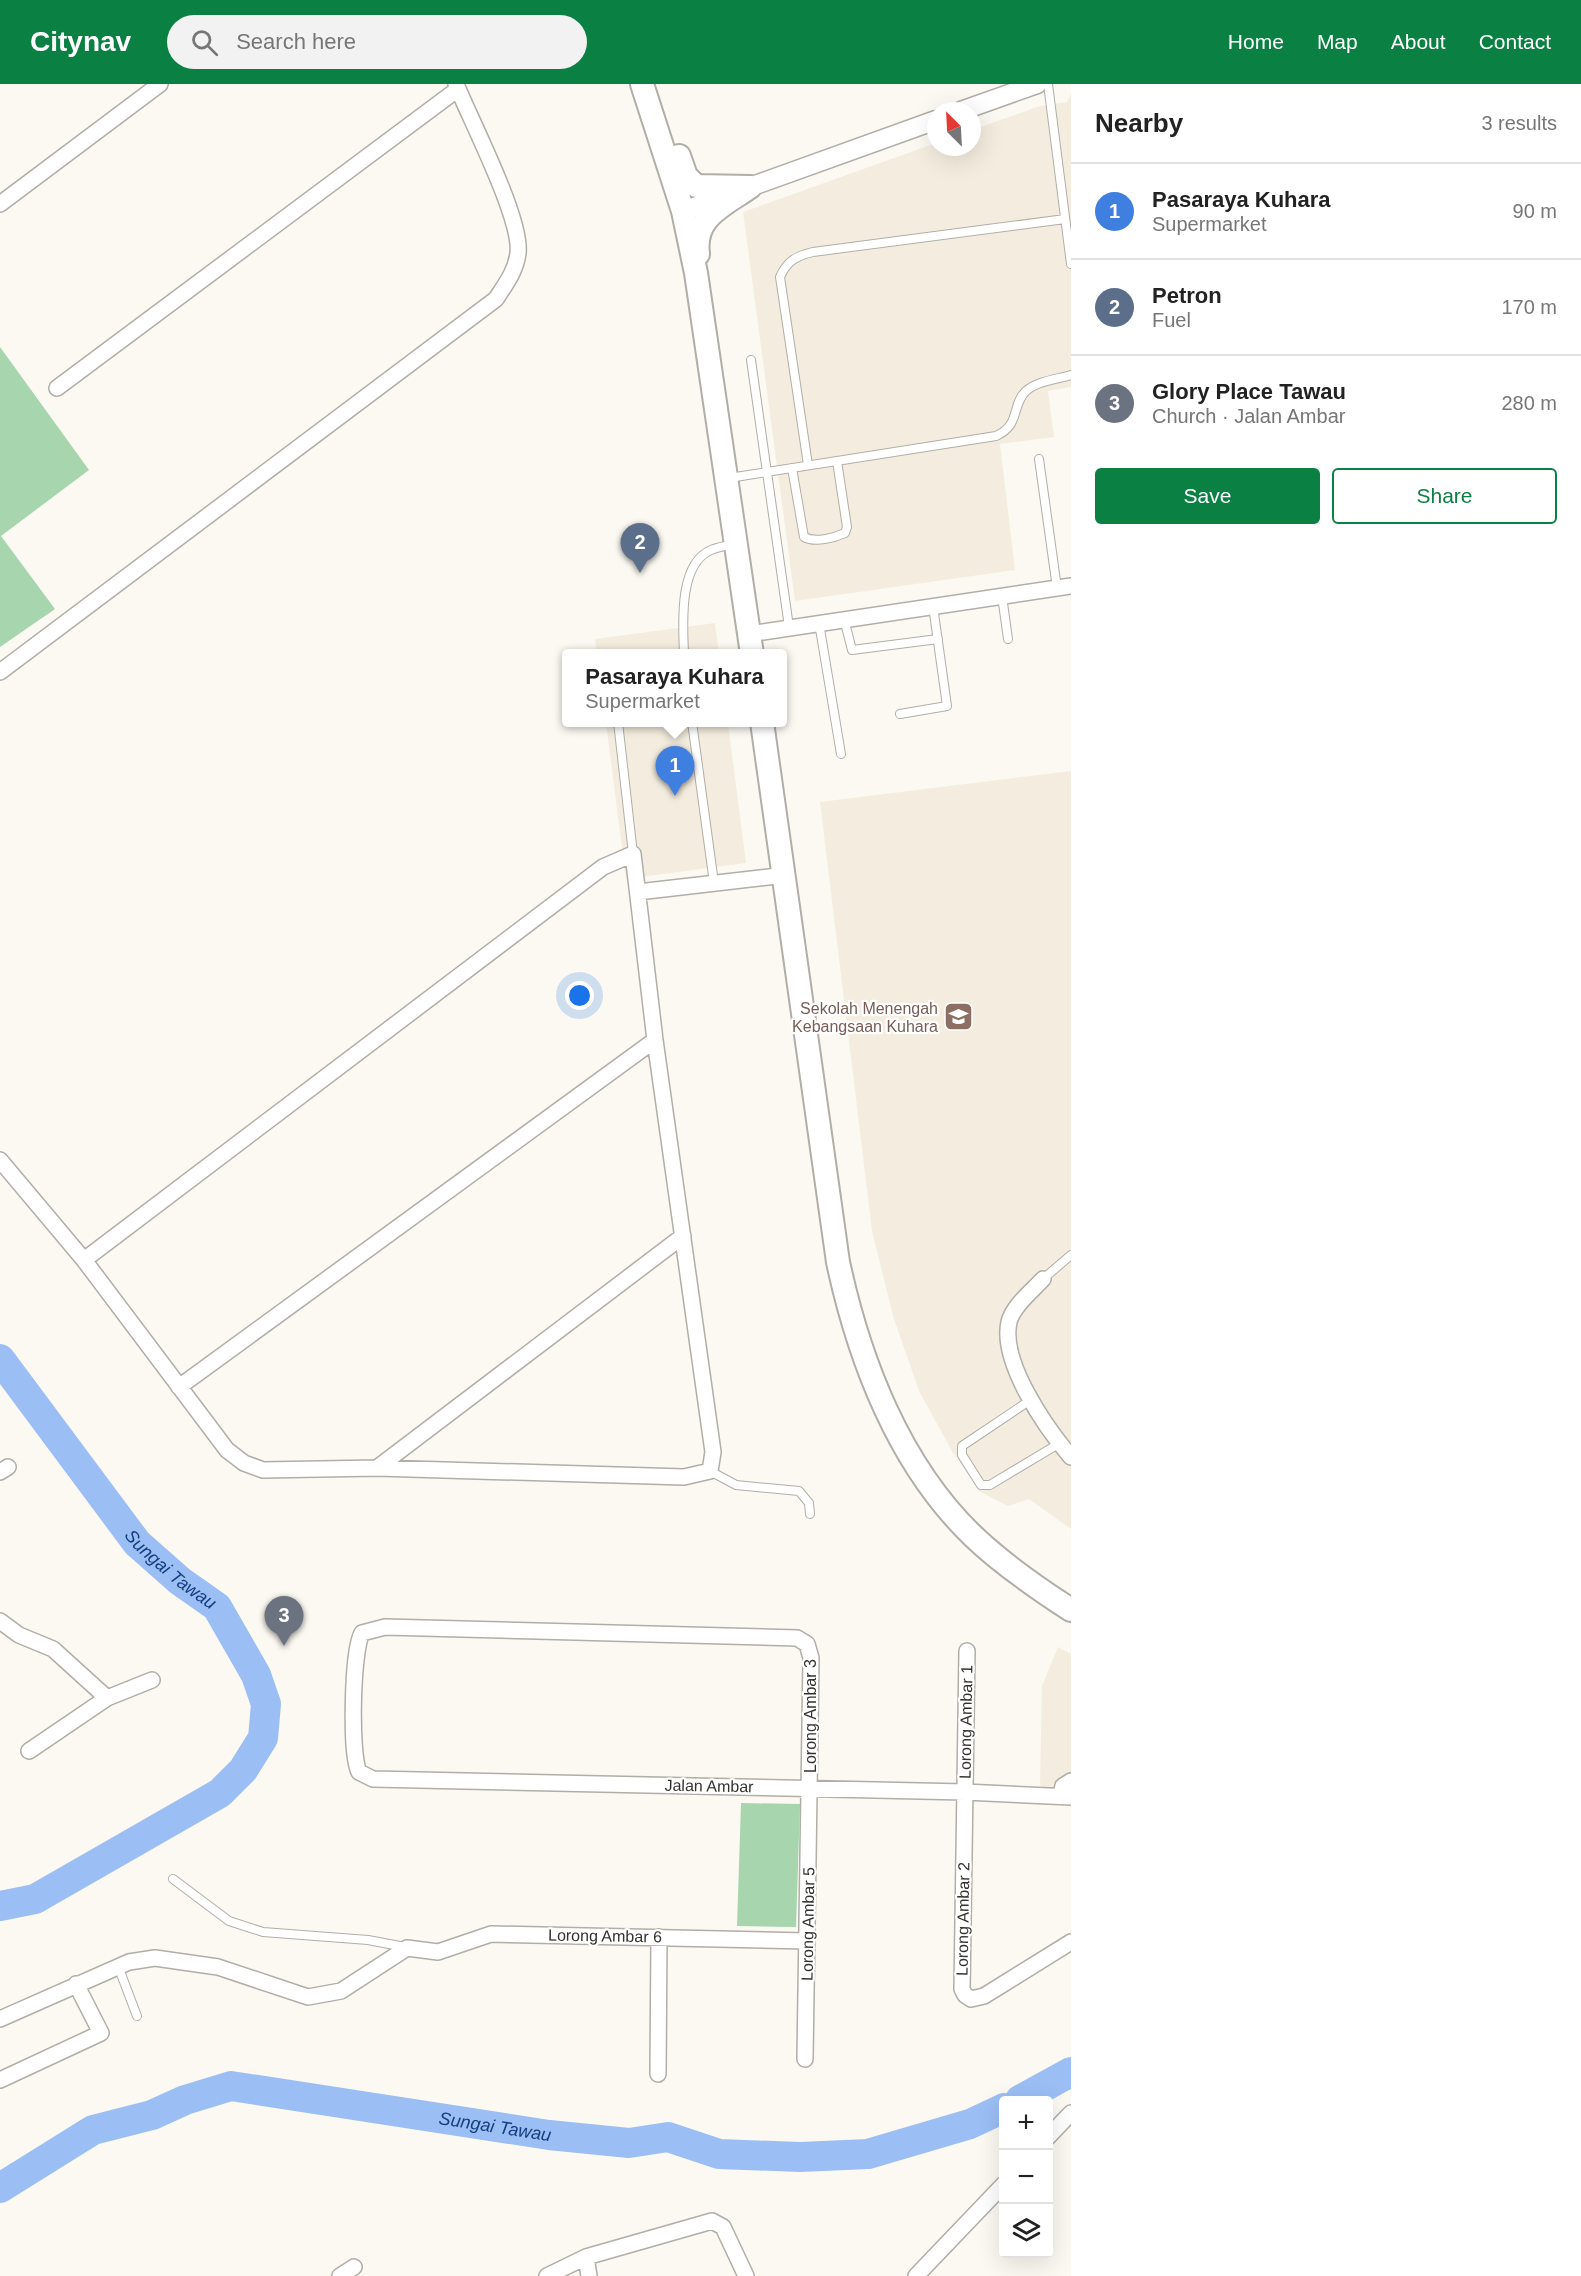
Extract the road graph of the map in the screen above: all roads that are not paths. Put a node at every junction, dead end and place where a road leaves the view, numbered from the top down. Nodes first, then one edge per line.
1 (160, 84) edge
2 (642, 84) edge
3 (649, 84) edge
4 (1037, 84) edge
5 (1048, 84) edge
6 (457, 87) edge
7 (981, 104) edge
8 (927, 123) edge
9 (750, 187) junction
10 (0, 204) edge
11 (683, 211) junction
12 (1065, 219) junction
13 (1071, 264) edge
14 (696, 273) junction
15 (751, 360) dead end
16 (1071, 375) edge
17 (57, 388) dead end
18 (1039, 459) dead end
19 (837, 460) junction
20 (808, 465) junction
21 (792, 468) junction
22 (767, 473) junction
23 (728, 478) junction
24 (737, 543) junction
25 (1064, 587) edge
26 (1002, 596) junction
27 (932, 604) junction
28 (844, 619) junction
29 (819, 623) junction
30 (789, 627) junction
31 (938, 639) junction
32 (1008, 639) dead end
33 (750, 648) edge
34 (684, 649) edge
35 (0, 672) edge
36 (900, 714) dead end
37 (618, 727) edge
38 (693, 727) edge
39 (763, 727) edge
40 (840, 754) dead end
41 (633, 854) junction
42 (786, 875) junction
43 (714, 883) junction
44 (638, 892) junction
45 (655, 1040) junction
46 (0, 1160) edge
47 (683, 1236) junction
48 (1071, 1255) edge
49 (84, 1260) junction
50 (1042, 1279) joint
51 (179, 1387) junction
52 (1032, 1400) junction
53 (1060, 1443) junction
54 (1071, 1457) edge
55 (377, 1468) junction
56 (710, 1472) junction
57 (810, 1514) dead end
58 (1071, 1610) edge
59 (0, 1621) edge
60 (967, 1651) dead end
61 (152, 1680) dead end
62 (107, 1698) junction
63 (28, 1751) dead end
64 (359, 1772) joint
65 (1071, 1781) edge
66 (810, 1789) junction
67 (965, 1792) junction
68 (1066, 1796) edge
69 (173, 1879) dead end
70 (659, 1937) junction
71 (807, 1941) junction
72 (1071, 1942) edge
73 (407, 1948) junction
74 (118, 1966) junction
75 (76, 1984) junction
76 (137, 2016) dead end
77 (0, 2019) edge
78 (805, 2059) dead end
79 (658, 2074) dead end
80 (0, 2080) edge
81 (1071, 2113) edge
82 (1053, 2132) edge
83 (999, 2189) edge
84 (586, 2257) junction
85 (354, 2267) dead end
86 (340, 2276) edge
87 (547, 2276) edge
88 (589, 2276) edge
89 (746, 2276) edge
90 (916, 2276) edge

1 - 10 street
2 - 11 main road
3 - 9 main road
4 - 7 street
5 - 12 lane
6 - 17 street
6 - 35 street
8 - 9 street
9 - 11 street
9 - 14 main road
11 - 14 main road
12 - 13 lane
12 - 20 lane
14 - 23 main road
15 - 22 lane
16 - 19 lane
18 - 25 lane
19 - 20 lane
19 - 21 lane
20 - 21 lane
21 - 22 lane
22 - 23 lane
22 - 30 lane
23 - 24 main road
24 - 33 main road
24 - 34 lane
25 - 26 street
26 - 27 street
26 - 32 lane
27 - 28 street
27 - 31 lane
28 - 29 street
28 - 31 lane
29 - 30 street
29 - 40 lane
30 - 33 street
31 - 36 lane
37 - 41 lane
38 - 43 lane
39 - 42 main road
41 - 44 street
41 - 49 street
42 - 43 street
42 - 58 main road
43 - 44 street
44 - 45 street
45 - 47 street
45 - 51 street
46 - 49 street
47 - 55 street
47 - 56 street
48 - 50 lane
49 - 51 street
50 - 52 street
51 - 55 street
52 - 53 street
52 - 53 lane
53 - 54 street
55 - 56 street
56 - 57 lane
59 - 62 street
60 - 67 street, Lorong Ambar 1
61 - 62 street
62 - 63 street
64 - 66 street, Jalan Ambar
64 - 66 street, Lorong Ambar 3
65 - 68 street, Jalan Ambar
66 - 67 street, Jalan Ambar
66 - 71 street, Lorong Ambar 5
67 - 68 street, Jalan Ambar
67 - 72 street, Lorong Ambar 2
69 - 73 lane
70 - 71 street, Lorong Ambar 6
70 - 73 street, Lorong Ambar 6
70 - 79 street
71 - 78 street, Lorong Ambar 5
73 - 74 street
74 - 75 street
74 - 76 lane
75 - 77 street
75 - 80 street
81 - 82 street
83 - 90 street
84 - 87 street
84 - 88 street
84 - 89 street
85 - 86 street

